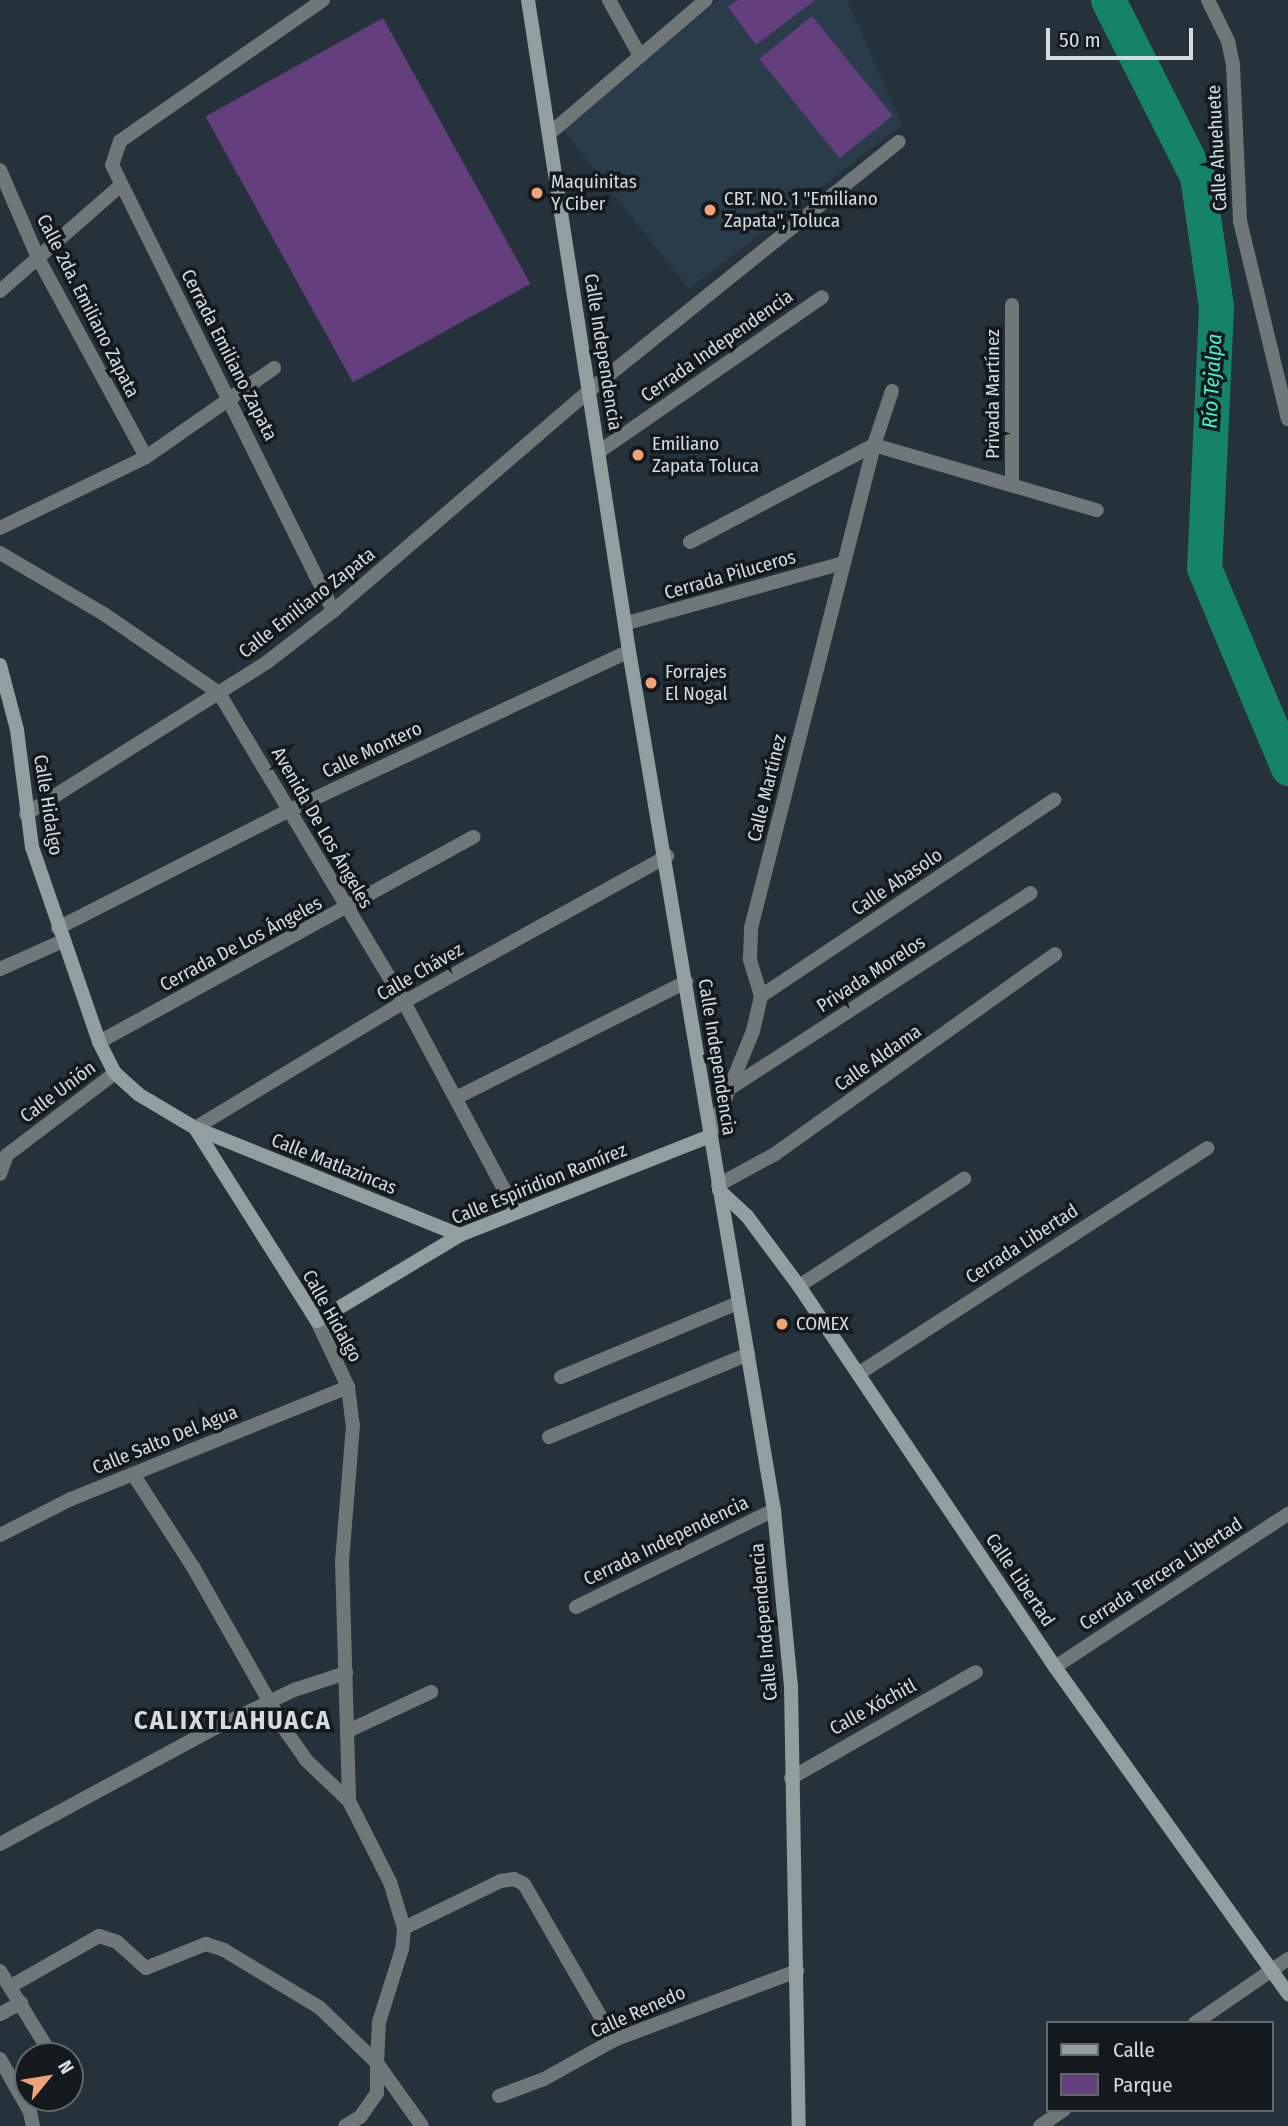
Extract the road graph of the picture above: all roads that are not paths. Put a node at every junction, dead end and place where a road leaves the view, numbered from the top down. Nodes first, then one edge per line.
1 (323, 0) edge
2 (528, 0) edge
3 (609, 0) edge
4 (706, 0) edge
5 (1208, 0) edge
6 (640, 56) junction
7 (549, 134) junction
8 (899, 142) dead end
9 (0, 170) edge
10 (121, 185) junction
11 (38, 258) junction
12 (0, 291) edge
13 (822, 297) dead end
14 (1013, 305) dead end
15 (274, 368) dead end
16 (590, 390) junction
17 (892, 391) dead end
18 (232, 400) junction
19 (1288, 419) edge
20 (874, 445) junction
21 (600, 451) junction
22 (146, 457) junction
23 (1012, 484) junction
24 (1097, 510) dead end
25 (0, 528) edge
26 (690, 542) dead end
27 (0, 553) edge
28 (844, 563) junction
29 (333, 611) junction
30 (627, 624) junction
31 (629, 651) junction
32 (0, 665) edge
33 (219, 692) junction
34 (1054, 800) dead end
35 (290, 810) junction
36 (26, 814) junction
37 (474, 837) dead end
38 (667, 856) junction
39 (1031, 893) dead end
40 (346, 910) junction
41 (61, 935) junction
42 (1055, 954) dead end
43 (0, 969) edge
44 (686, 982) junction
45 (761, 996) junction
46 (404, 1002) junction
47 (99, 1042) junction
48 (116, 1073) junction
49 (732, 1087) junction
50 (456, 1098) junction
51 (195, 1128) junction
52 (710, 1136) junction
53 (1207, 1148) dead end
54 (0, 1174) edge
55 (964, 1179) dead end
56 (719, 1187) junction
57 (516, 1212) junction
58 (460, 1235) junction
59 (799, 1286) junction
60 (738, 1303) junction
61 (317, 1321) junction
62 (748, 1354) junction
63 (858, 1374) junction
64 (561, 1377) dead end
65 (348, 1387) junction
66 (549, 1437) dead end
67 (133, 1474) junction
68 (774, 1510) junction
69 (1288, 1514) edge
70 (0, 1535) edge
71 (576, 1607) dead end
72 (1055, 1667) junction
73 (976, 1672) dead end
74 (346, 1673) junction
75 (431, 1692) dead end
76 (268, 1702) junction
77 (348, 1731) junction
78 (791, 1778) junction
79 (349, 1801) junction
80 (0, 1844) edge
81 (404, 1928) junction
82 (1288, 1959) edge
83 (0, 1971) edge
84 (797, 1971) junction
85 (1271, 1971) junction
86 (11, 1986) junction
87 (1288, 1994) edge
88 (21, 2003) junction
89 (0, 2014) edge
90 (1198, 2021) edge
91 (614, 2040) junction
92 (44, 2042) edge
93 (0, 2059) edge
94 (377, 2063) junction
95 (499, 2096) dead end
96 (1062, 2112) edge
97 (1047, 2124) edge
98 (33, 2126) edge
99 (345, 2126) edge
100 (422, 2126) edge
101 (799, 2126) edge

1 - 10 street, Cerrada Emiliano Zapata
2 - 7 main road, Calle Independencia
3 - 6 street
4 - 6 street
5 - 19 street, Calle Ahuehuete
6 - 7 street
7 - 16 main road, Calle Independencia
8 - 16 street, Calle Emiliano Zapata
9 - 11 street, Calle 2da. Emiliano Zapata
10 - 11 street
10 - 18 street, Cerrada Emiliano Zapata
11 - 12 street
11 - 22 street, Calle 2da. Emiliano Zapata
13 - 21 street, Cerrada Independencia
14 - 23 street, Privada Martínez
15 - 18 street
16 - 21 main road, Calle Independencia
16 - 29 street, Calle Emiliano Zapata
17 - 20 street
18 - 22 street
18 - 29 street, Cerrada Emiliano Zapata
20 - 23 street, Privada Martínez
20 - 26 street
20 - 28 street, Calle Martínez
21 - 30 main road, Calle Independencia
22 - 25 street
23 - 24 street, Privada Martínez
27 - 33 street, Avenida De Los Ángeles
28 - 30 street, Cerrada Piluceros
28 - 45 street, Calle Martínez
29 - 33 street, Calle Emiliano Zapata
30 - 31 main road, Calle Independencia
31 - 35 street, Calle Montero
31 - 38 main road, Calle Independencia
32 - 36 main road, Calle Hidalgo
33 - 35 street, Avenida De Los Ángeles
33 - 36 street, Calle Emiliano Zapata
34 - 45 street, Calle Abasolo
35 - 40 street, Avenida De Los Ángeles
35 - 41 street, Calle Montero
36 - 41 main road, Calle Hidalgo
37 - 40 street, Cerrada De Los Ángeles
38 - 44 main road, Calle Independencia
38 - 46 street, Calle Chávez
39 - 49 street, Privada Morelos
40 - 46 street, Avenida De Los Ángeles
40 - 47 street, Cerrada De Los Ángeles
41 - 43 street, Calle Montero
41 - 47 main road, Calle Hidalgo
42 - 56 street, Calle Aldama
44 - 50 street
44 - 52 main road, Calle Independencia
45 - 49 street
46 - 50 street, Avenida De Los Ángeles
46 - 51 street, Calle Chávez
47 - 48 main road, Calle Hidalgo
48 - 51 main road, Calle Hidalgo
48 - 54 street, Calle Unión
49 - 52 street
50 - 57 street, Avenida De Los Ángeles
51 - 58 main road, Calle Matlazincas
51 - 61 main road, Calle Hidalgo
52 - 56 main road, Calle Independencia
52 - 57 main road, Calle Espiridion Ramírez
53 - 63 street, Cerrada Libertad
55 - 59 street
56 - 59 main road, Calle Libertad
56 - 60 main road, Calle Independencia
57 - 58 main road, Calle Espiridion Ramírez
58 - 61 main road, Calle Espiridion Ramírez
59 - 63 main road, Calle Libertad
60 - 62 main road, Calle Independencia
60 - 64 street
61 - 65 street, Calle Hidalgo
62 - 66 street
62 - 68 main road, Calle Independencia
63 - 72 main road, Calle Libertad
65 - 67 street, Calle Salto Del Agua
65 - 74 street, Calle Hidalgo
67 - 70 street, Calle Salto Del Agua
67 - 76 street
68 - 71 street, Cerrada Independencia
68 - 78 main road, Calle Independencia
69 - 72 street, Cerrada Tercera Libertad
72 - 85 main road, Calle Libertad
73 - 78 street, Calle Xóchitl
74 - 76 street
74 - 77 street, Calle Hidalgo
75 - 77 street
76 - 79 street
76 - 80 street
77 - 79 street, Calle Hidalgo
78 - 84 main road, Calle Independencia
79 - 81 street, Calle Hidalgo
81 - 91 street
81 - 94 street, Calle Hidalgo
82 - 85 street
83 - 86 street
84 - 91 street, Calle Renedo
84 - 101 main road, Calle Independencia
85 - 87 main road, Calle Libertad
85 - 90 street
86 - 88 street
86 - 94 street
88 - 89 street
88 - 92 street
91 - 95 street, Calle Renedo
93 - 98 street
94 - 99 street, Calle Hidalgo
94 - 100 street
96 - 97 street

